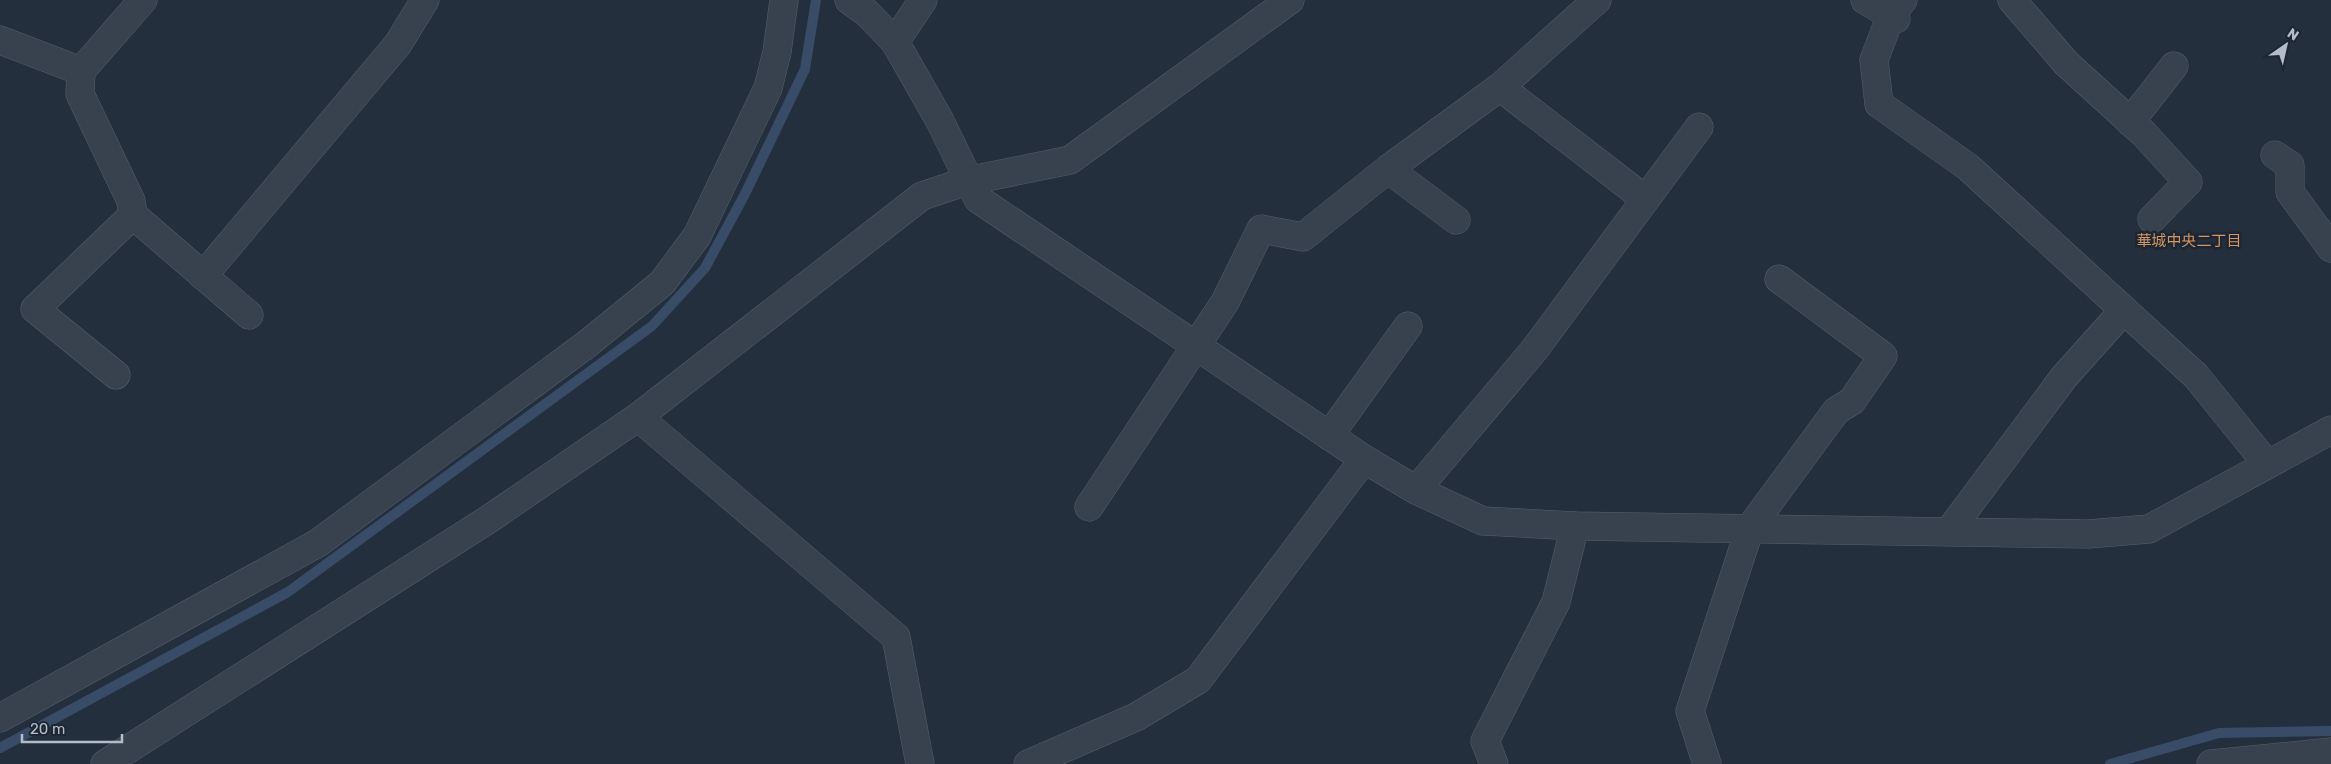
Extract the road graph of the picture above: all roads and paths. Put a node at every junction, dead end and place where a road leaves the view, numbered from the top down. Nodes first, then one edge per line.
1 (143, 0) edge
2 (425, 0) edge
3 (784, 0) edge
4 (849, 0) edge
5 (923, 0) edge
6 (1598, 0) edge
7 (1865, 0) edge
8 (2012, 0) edge
9 (1279, 3) edge
10 (1897, 11) edge
11 (0, 40) edge
12 (895, 42) junction
13 (2174, 66) dead end
14 (81, 71) junction
15 (1500, 87) junction
16 (2130, 122) junction
17 (1699, 127) dead end
18 (2275, 155) dead end
19 (1388, 169) junction
20 (967, 181) junction
21 (1645, 199) junction
22 (133, 215) junction
23 (2152, 219) dead end
24 (1456, 220) dead end
25 (2331, 248) edge
26 (203, 276) junction
27 (1779, 279) dead end
28 (2124, 310) junction
29 (249, 316) dead end
30 (1408, 326) dead end
31 (1196, 346) junction
32 (116, 375) dead end
33 (638, 417) junction
34 (2331, 430) edge
35 (1329, 436) junction
36 (1364, 459) junction
37 (2267, 464) junction
38 (1416, 490) junction
39 (1089, 507) dead end
40 (1575, 526) junction
41 (1750, 528) junction
42 (1950, 530) junction
43 (0, 718) edge
44 (2331, 752) edge
45 (105, 764) edge
46 (920, 764) edge
47 (1028, 764) edge
48 (1494, 764) edge
49 (1707, 764) edge
50 (2211, 764) edge

1 - 14 street
2 - 26 street
3 - 43 street
4 - 12 street
5 - 12 street
6 - 15 street
7 - 10 street
8 - 16 street
9 - 20 street
10 - 28 street
11 - 14 street
12 - 20 street
13 - 16 street
14 - 22 street
15 - 19 street
15 - 21 street
16 - 23 street
17 - 21 street
18 - 25 street
19 - 24 street
19 - 31 street
20 - 31 street
20 - 33 street
21 - 38 street
22 - 26 street
22 - 32 street
26 - 29 street
27 - 41 street
28 - 37 street
28 - 42 street
30 - 35 street
31 - 35 street
31 - 39 street
33 - 45 street
33 - 46 street
34 - 37 street
35 - 36 street
36 - 38 street
36 - 47 street
37 - 42 street
38 - 40 street
40 - 41 street
40 - 48 street
41 - 42 street
41 - 49 street
44 - 50 street

